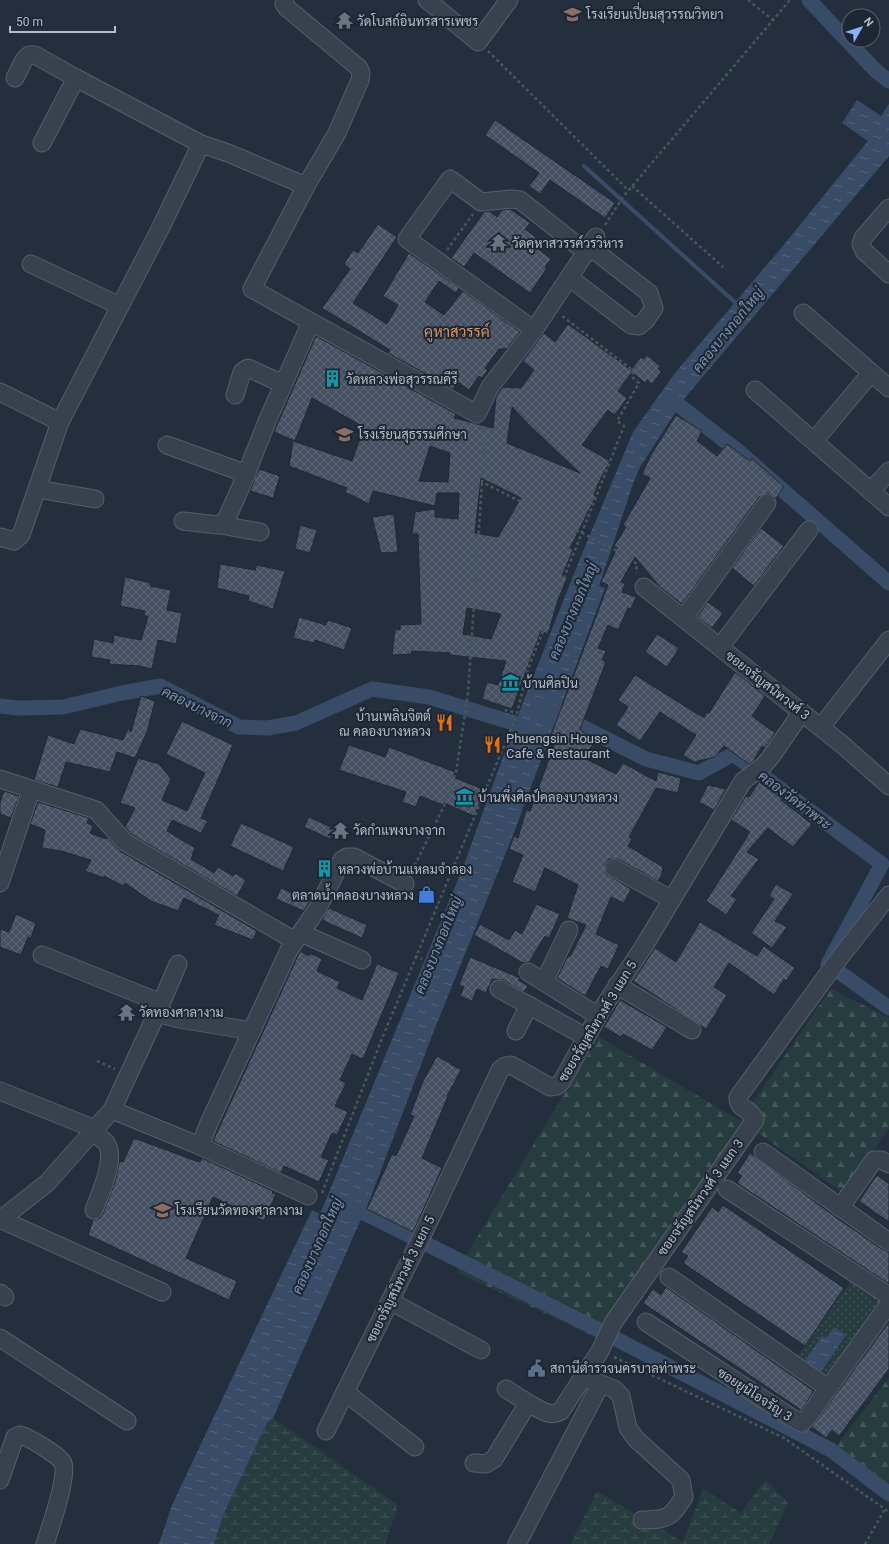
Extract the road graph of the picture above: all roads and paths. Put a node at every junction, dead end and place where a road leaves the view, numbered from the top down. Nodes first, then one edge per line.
1 (285, 0) edge
2 (427, 0) edge
3 (509, 0) edge
4 (748, 0) edge
5 (790, 0) edge
6 (773, 20) junction
7 (478, 42) junction
8 (15, 78) dead end
9 (76, 78) junction
10 (42, 143) dead end
11 (201, 144) junction
12 (306, 186) junction
13 (632, 186) junction
14 (628, 190) junction
15 (481, 202) junction
16 (889, 208) edge
17 (591, 246) junction
18 (439, 262) junction
19 (31, 264) dead end
20 (723, 267) dead end
21 (889, 274) edge
22 (570, 278) junction
23 (120, 306) junction
24 (550, 306) junction
25 (803, 313) dead end
26 (311, 322) junction
27 (534, 330) junction
28 (883, 380) edge
29 (283, 384) junction
30 (756, 390) dead end
31 (0, 392) edge
32 (235, 395) dead end
33 (477, 414) junction
34 (60, 422) junction
35 (814, 441) junction
36 (167, 446) dead end
37 (889, 471) edge
38 (246, 474) junction
39 (482, 482) junction
40 (38, 489) junction
41 (871, 491) junction
42 (95, 499) dead end
43 (767, 503) dead end
44 (889, 507) edge
45 (183, 521) dead end
46 (221, 524) junction
47 (809, 530) dead end
48 (260, 532) dead end
49 (581, 534) junction
50 (0, 537) edge
51 (644, 587) joint
52 (684, 618) junction
53 (889, 640) edge
54 (720, 647) junction
55 (802, 712) junction
56 (822, 727) junction
57 (0, 779) edge
58 (887, 781) edge
59 (31, 790) junction
60 (614, 868) dead end
61 (0, 883) edge
62 (405, 884) joint
63 (889, 895) edge
64 (671, 899) junction
65 (569, 930) dead end
66 (298, 937) junction
67 (42, 955) dead end
68 (415, 956) dead end
69 (422, 959) dead end
70 (362, 960) dead end
71 (178, 964) dead end
72 (528, 972) dead end
73 (544, 982) junction
74 (617, 985) junction
75 (499, 989) dead end
76 (529, 1005) junction
77 (159, 1008) junction
78 (598, 1016) junction
79 (692, 1030) dead end
80 (252, 1031) junction
81 (516, 1031) dead end
82 (586, 1037) junction
83 (97, 1061) dead end
84 (128, 1075) junction
85 (0, 1091) edge
86 (112, 1110) junction
87 (94, 1130) junction
88 (200, 1146) junction
89 (763, 1152) dead end
90 (889, 1164) edge
91 (727, 1189) dead end
92 (314, 1198) joint
93 (840, 1208) junction
94 (94, 1210) dead end
95 (1, 1220) edge
96 (889, 1242) edge
97 (670, 1277) dead end
98 (162, 1292) dead end
99 (889, 1296) edge
100 (390, 1300) junction
101 (889, 1304) edge
102 (646, 1322) dead end
103 (0, 1338) edge
104 (602, 1347) junction
105 (481, 1350) dead end
106 (583, 1377) junction
107 (600, 1385) junction
108 (828, 1388) junction
109 (506, 1389) dead end
110 (345, 1392) junction
111 (528, 1404) junction
112 (126, 1421) dead end
113 (326, 1431) dead end
114 (415, 1447) dead end
115 (474, 1463) dead end
116 (0, 1480) edge
117 (885, 1509) junction
118 (889, 1512) edge
119 (642, 1520) dead end
120 (45, 1544) edge
121 (517, 1544) edge
122 (865, 1544) edge

1 - 12 street
2 - 7 street
3 - 7 street
4 - 6 path
5 - 6 path
6 - 13 path
7 - 14 path
8 - 9 street
9 - 10 street
9 - 11 street
11 - 12 street
11 - 23 street
12 - 26 street
13 - 14 path
13 - 20 path
14 - 17 path
15 - 17 street
15 - 18 path
15 - 18 street
16 - 21 street
17 - 22 street
17 - 22 street
18 - 27 street
19 - 23 street
22 - 24 street
23 - 34 street
24 - 27 street
24 - 49 path
25 - 28 street
26 - 29 street
26 - 33 street
27 - 33 street
28 - 35 street
29 - 32 street
29 - 38 street
30 - 35 street
31 - 34 street
33 - 39 path
34 - 40 street
35 - 41 street
36 - 38 street
37 - 41 street
38 - 46 street
39 - 49 path
39 - 62 path
40 - 42 street
40 - 50 street
41 - 44 street
43 - 52 street
45 - 46 street
46 - 48 street
47 - 54 street
49 - 51 path
49 - 92 path
51 - 52 street, ซอยจรัญสนิทวงศ์ 3
52 - 54 street, ซอยจรัญสนิทวงศ์ 3
53 - 56 street
54 - 55 street, ซอยจรัญสนิทวงศ์ 3
55 - 56 street, ซอยจรัญสนิทวงศ์ 3
55 - 64 street, ซอยจรัญสนิทวงศ์ 3 แยก 5
56 - 58 street, ซอยจรัญสนิทวงศ์ 3
57 - 59 street
59 - 61 street
59 - 66 street
60 - 64 street
62 - 66 street
63 - 104 street, ซอยจรัญสนิทวงศ์ 3 แยก 3
64 - 74 street, ซอยจรัญสนิทวงศ์ 3 แยก 5
65 - 73 street
66 - 70 street
66 - 80 street
67 - 77 street
68 - 69 path
71 - 77 street
72 - 73 street
73 - 78 street
74 - 78 street, ซอยจรัญสนิทวงศ์ 3 แยก 5
74 - 79 street
75 - 76 street
76 - 81 street
76 - 82 street
77 - 80 street
77 - 84 street
78 - 82 street, ซอยจรัญสนิทวงศ์ 3 แยก 5
80 - 88 street
82 - 100 street, ซอยจรัญสนิทวงศ์ 3 แยก 5
83 - 84 path
84 - 86 street
85 - 87 street
86 - 87 street
86 - 88 street
87 - 94 street
87 - 95 street
88 - 92 street
89 - 93 street
90 - 93 street
91 - 99 street
93 - 96 street
95 - 98 street
97 - 108 street
100 - 105 street
100 - 110 street, ซอยจรัญสนิทวงศ์ 3 แยก 5
101 - 108 street, ซอยยูนิโอจรัญ 3
102 - 108 street, ซอยยูนิโอจรัญ 3
103 - 112 street
104 - 106 street, ซอยจรัญสนิทวงศ์ 3 แยก 3
104 - 117 path
106 - 107 street
106 - 111 street, ซอยจรัญสนิทวงศ์ 3 แยก 3
107 - 119 street
107 - 121 street
109 - 111 street
110 - 113 street, ซอยจรัญสนิทวงศ์ 3 แยก 5
110 - 114 street
111 - 115 street
116 - 120 street
117 - 118 path
117 - 122 path

